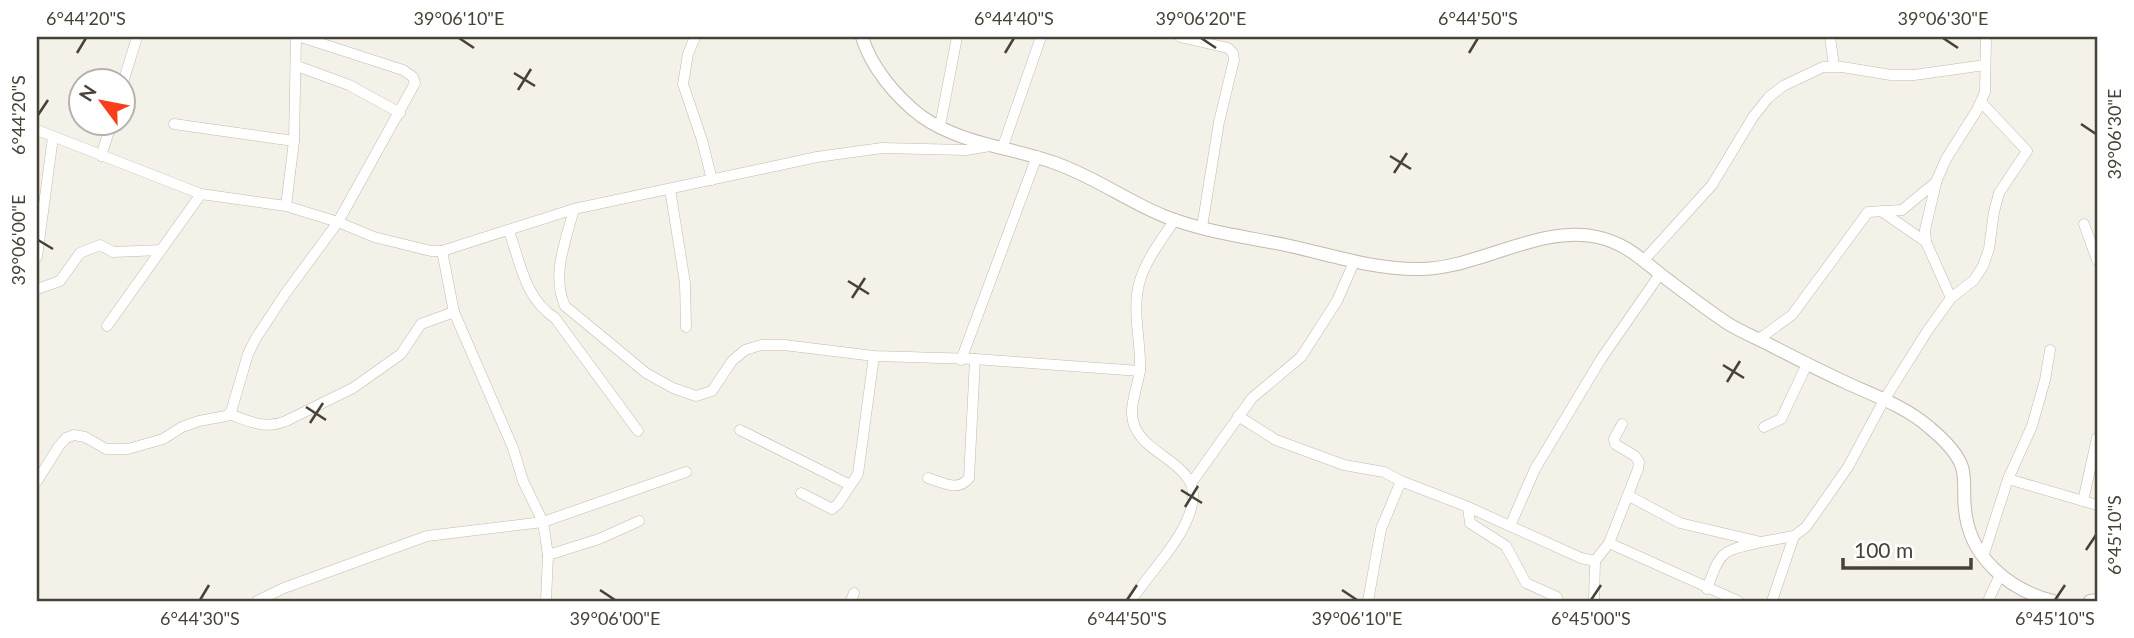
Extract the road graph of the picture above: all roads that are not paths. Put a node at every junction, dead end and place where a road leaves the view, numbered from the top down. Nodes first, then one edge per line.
1 (137, 37) edge
2 (299, 37) edge
3 (695, 37) edge
4 (862, 37) edge
5 (957, 37) edge
6 (1041, 37) edge
7 (1180, 37) edge
8 (1830, 37) edge
9 (1986, 37) edge
10 (1985, 65) junction
11 (128, 66) edge
12 (297, 66) junction
13 (1834, 66) junction
14 (1981, 102) junction
15 (400, 113) junction
16 (174, 124) dead end
17 (940, 127) junction
18 (37, 130) edge
19 (108, 136) edge
20 (53, 137) junction
21 (294, 141) junction
22 (997, 148) junction
23 (102, 156) junction
24 (1037, 156) junction
25 (712, 180) junction
26 (1936, 182) junction
27 (670, 188) junction
28 (201, 194) junction
29 (286, 205) junction
30 (574, 209) junction
31 (1881, 211) junction
32 (1175, 219) junction
33 (338, 222) junction
34 (2084, 224) dead end
35 (1202, 227) junction
36 (509, 231) junction
37 (1926, 242) junction
38 (161, 250) junction
39 (442, 251) junction
40 (37, 257) edge
41 (1645, 259) junction
42 (2097, 260) edge
43 (1354, 262) junction
44 (1660, 274) junction
45 (37, 289) edge
46 (1951, 298) junction
47 (454, 312) junction
48 (107, 326) dead end
49 (686, 327) dead end
50 (1759, 339) junction
51 (2050, 350) dead end
52 (874, 356) junction
53 (975, 359) junction
54 (961, 360) junction
55 (1807, 364) junction
56 (1140, 371) junction
57 (1884, 400) junction
58 (229, 414) junction
59 (1238, 416) junction
60 (1622, 424) dead end
61 (1764, 427) dead end
62 (740, 430) dead end
63 (638, 431) dead end
64 (2097, 438) edge
65 (686, 472) dead end
66 (928, 478) dead end
67 (2008, 479) junction
68 (37, 481) edge
69 (1401, 481) junction
70 (1192, 482) junction
71 (850, 485) junction
72 (801, 493) dead end
73 (1629, 496) junction
74 (2083, 501) junction
75 (2097, 505) edge
76 (1468, 507) junction
77 (639, 521) dead end
78 (542, 522) junction
79 (1510, 526) junction
80 (1794, 536) junction
81 (1761, 542) junction
82 (1609, 543) junction
83 (548, 555) junction
84 (1983, 557) junction
85 (1595, 562) junction
86 (2000, 575) junction
87 (1707, 589) junction
88 (2097, 600) edge
89 (257, 601) edge
90 (546, 601) edge
91 (1131, 601) edge
92 (1368, 601) edge
93 (1558, 601) edge
94 (1594, 601) edge
95 (1738, 601) edge
96 (1772, 601) edge
97 (1988, 601) edge
98 (2053, 601) edge
99 (2091, 601) edge

1 - 11 street
2 - 12 street
2 - 15 street
3 - 25 street
4 - 17 street
5 - 17 street
6 - 22 street
7 - 35 street
8 - 13 street
9 - 10 street
10 - 13 street
10 - 14 street
12 - 15 street
12 - 21 street
13 - 41 street
14 - 26 street
14 - 46 street
15 - 33 street
16 - 21 street
17 - 22 street
18 - 20 street
19 - 23 street
20 - 23 street
20 - 40 street
21 - 29 street
22 - 24 street
22 - 25 street
23 - 28 street
24 - 32 street
24 - 54 street
25 - 27 street
26 - 31 street
26 - 37 street
27 - 30 street
27 - 49 street
28 - 29 street
28 - 38 street
29 - 33 street
30 - 36 street
30 - 52 street
31 - 37 street
31 - 50 street
32 - 35 street
32 - 56 street
33 - 39 street
33 - 58 street
34 - 42 street
35 - 43 street
36 - 39 street
36 - 63 street
37 - 46 street
38 - 45 street
38 - 48 street
39 - 47 street
41 - 43 street
41 - 44 street
43 - 59 street
44 - 50 street
44 - 79 street
46 - 57 street
47 - 58 street
47 - 78 street
50 - 55 street
51 - 67 street
52 - 54 street
52 - 71 street
53 - 54 street
53 - 56 street
53 - 66 street
55 - 57 street
55 - 61 street
56 - 70 street
57 - 80 street
57 - 84 street
58 - 68 street
59 - 69 street
59 - 70 street
60 - 73 street
62 - 71 street
64 - 74 street
65 - 78 street
67 - 74 street
67 - 84 street
69 - 76 street
69 - 92 street
70 - 91 street
71 - 72 street
73 - 81 street
73 - 82 street
74 - 75 street
76 - 79 street
76 - 93 street
77 - 83 street
78 - 83 street
78 - 89 street
79 - 85 street
80 - 81 street
80 - 96 street
81 - 87 street
82 - 85 street
82 - 87 street
83 - 90 street
84 - 86 street
85 - 94 street
86 - 97 street
86 - 98 street
87 - 95 street
88 - 99 street

